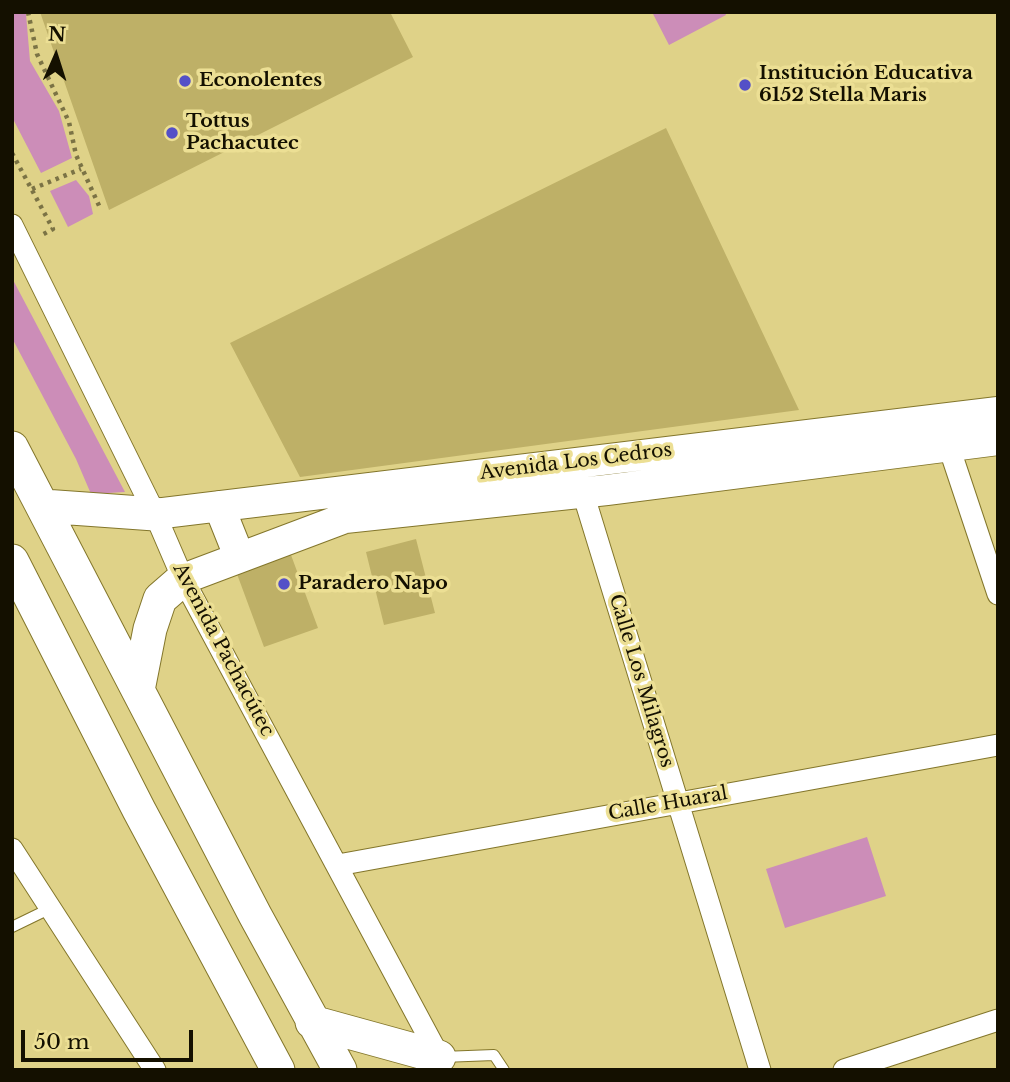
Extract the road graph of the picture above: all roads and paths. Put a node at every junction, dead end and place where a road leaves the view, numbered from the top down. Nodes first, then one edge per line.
1 (29, 12) edge
2 (12, 153) edge
3 (82, 169) junction
4 (32, 189) junction
5 (101, 209) dead end
6 (12, 225) edge
7 (23, 245) junction
8 (998, 412) edge
9 (998, 440) edge
10 (948, 447) junction
11 (12, 448) edge
12 (583, 493) junction
13 (43, 506) junction
14 (219, 506) junction
15 (155, 514) junction
16 (239, 556) junction
17 (12, 561) edge
18 (183, 579) junction
19 (998, 594) edge
20 (138, 690) junction
21 (998, 745) edge
22 (187, 785) junction
23 (678, 802) junction
24 (139, 810) junction
25 (12, 849) edge
26 (338, 865) junction
27 (49, 909) junction
28 (12, 927) edge
29 (998, 1020) edge
30 (312, 1022) junction
31 (443, 1063) edge
32 (868, 1066) edge
33 (155, 1070) edge
34 (278, 1070) edge
35 (340, 1070) edge
36 (504, 1070) edge
37 (760, 1070) edge
38 (844, 1070) edge

1 - 3 path
2 - 4 path
3 - 4 path
3 - 5 path
4 - 7 path
6 - 7 street, Avenida Pachacútec
7 - 15 street, Avenida Pachacútec
8 - 14 street, Avenida Los Cedros
9 - 10 street, Avenida Los Cedros
10 - 12 street, Avenida Los Cedros
10 - 19 street
11 - 13 main road
12 - 16 street, Avenida Los Cedros
12 - 23 street, Calle Los Milagros
13 - 15 main road
13 - 20 main road
14 - 15 street, Avenida Los Cedros
14 - 16 street
15 - 18 street, Avenida Pachacútec
16 - 18 street, Avenida Los Cedros
17 - 24 main road
18 - 20 main road
18 - 26 street, Avenida Pachacútec
20 - 22 main road
21 - 23 street, Calle Huaral
22 - 24 main road
22 - 30 main road
23 - 26 street, Calle Huaral
23 - 37 street, Calle Los Milagros
24 - 34 main road
25 - 27 street
26 - 31 street, Avenida Pachacútec
27 - 28 lane
27 - 33 street
29 - 32 street
30 - 31 main road
30 - 35 main road
31 - 36 lane
32 - 38 street

